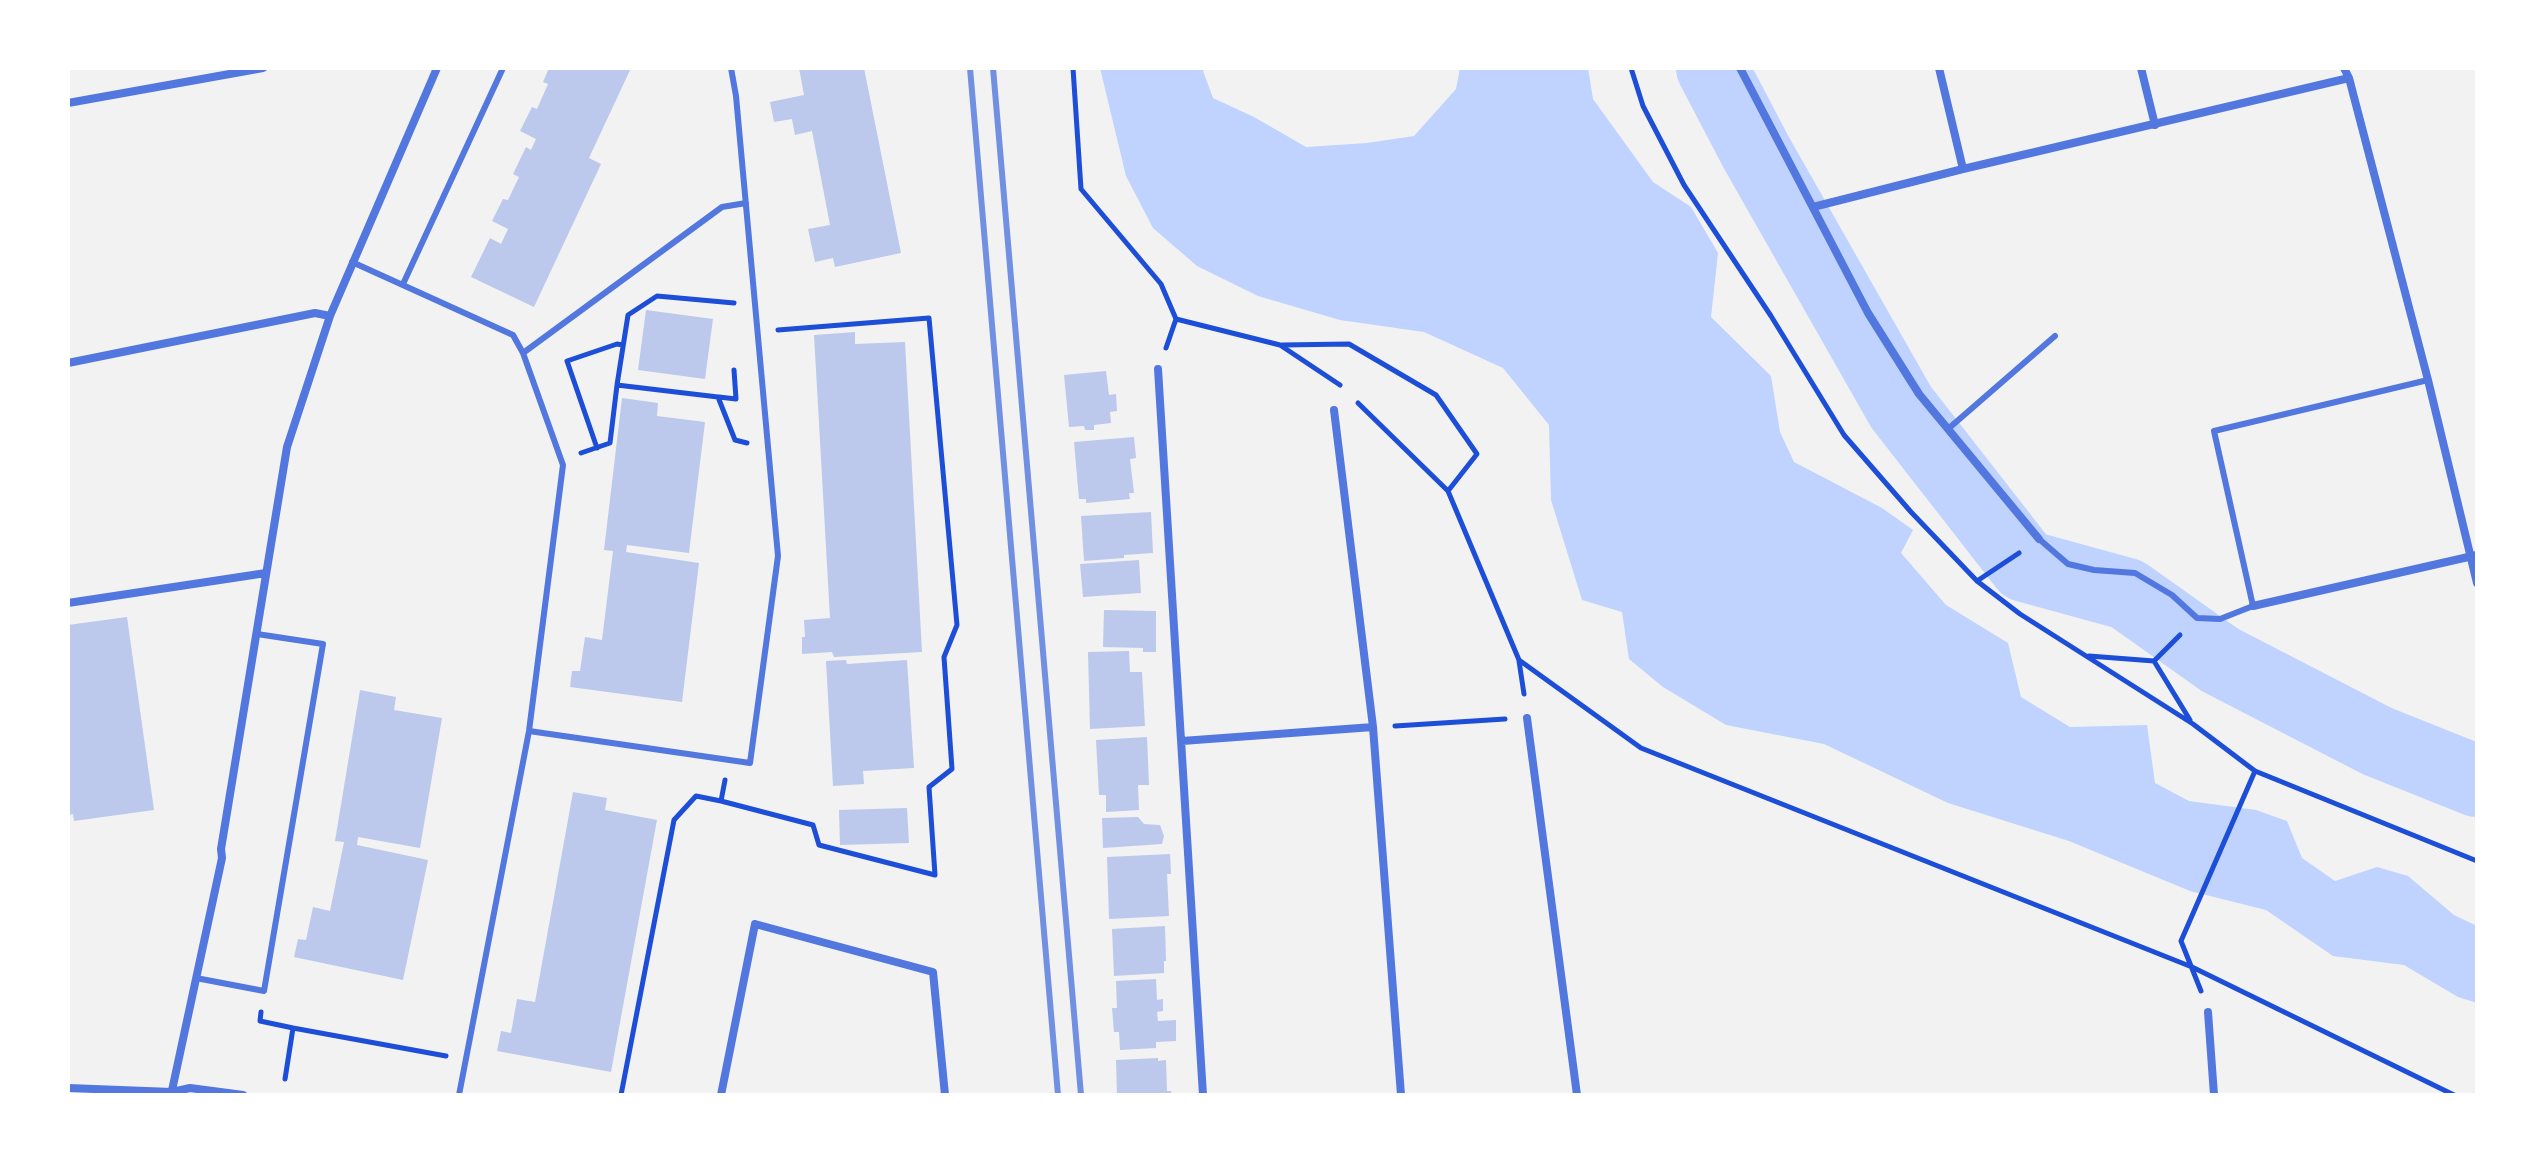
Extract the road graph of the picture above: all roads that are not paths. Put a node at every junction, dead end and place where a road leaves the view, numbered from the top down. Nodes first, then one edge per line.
1 (263, 68) edge
2 (437, 68) edge
3 (503, 68) edge
4 (731, 68) edge
5 (1740, 68) edge
6 (1939, 68) edge
7 (2141, 68) edge
8 (2344, 68) edge
9 (2349, 78) junction
10 (68, 103) edge
11 (2155, 125) junction
12 (1963, 169) junction
13 (746, 203) junction
14 (1813, 207) junction
15 (352, 262) junction
16 (403, 284) junction
17 (330, 316) junction
18 (2055, 336) dead end
19 (523, 353) junction
20 (68, 363) edge
21 (1158, 369) dead end
22 (2428, 380) junction
23 (1334, 410) dead end
24 (1948, 429) junction
25 (2039, 539) joint
26 (2474, 556) edge
27 (266, 573) junction
28 (2477, 583) edge
29 (68, 603) edge
30 (2253, 606) junction
31 (257, 634) junction
32 (1527, 718) road end
33 (1373, 727) junction
34 (529, 731) junction
35 (1182, 741) junction
36 (196, 978) junction
37 (2208, 1012) road end
38 (68, 1088) edge
39 (171, 1093) edge
40 (243, 1095) edge
41 (459, 1095) edge
42 (721, 1095) edge
43 (945, 1095) edge
44 (1203, 1095) edge
45 (1401, 1095) edge
46 (1577, 1095) edge
47 (2214, 1095) edge

1 - 10 street
2 - 15 street
3 - 16 lane
4 - 13 lane
5 - 14 street
6 - 12 street
7 - 11 street
8 - 9 street
9 - 11 street
9 - 22 street
11 - 12 street
12 - 14 street
13 - 19 lane
13 - 34 lane
14 - 24 street
15 - 16 lane
15 - 17 street
16 - 19 lane
17 - 20 street
17 - 27 street
18 - 24 lane
19 - 34 lane
21 - 35 street
22 - 26 street
22 - 30 lane
23 - 33 street
24 - 25 street
25 - 30 lane
26 - 28 street
26 - 30 street
27 - 29 street
27 - 31 street
31 - 36 street
31 - 36 lane
32 - 46 street
33 - 35 street
33 - 45 street
34 - 41 lane
35 - 44 street
36 - 39 street
37 - 47 street
38 - 39 street
39 - 40 street
42 - 43 street

